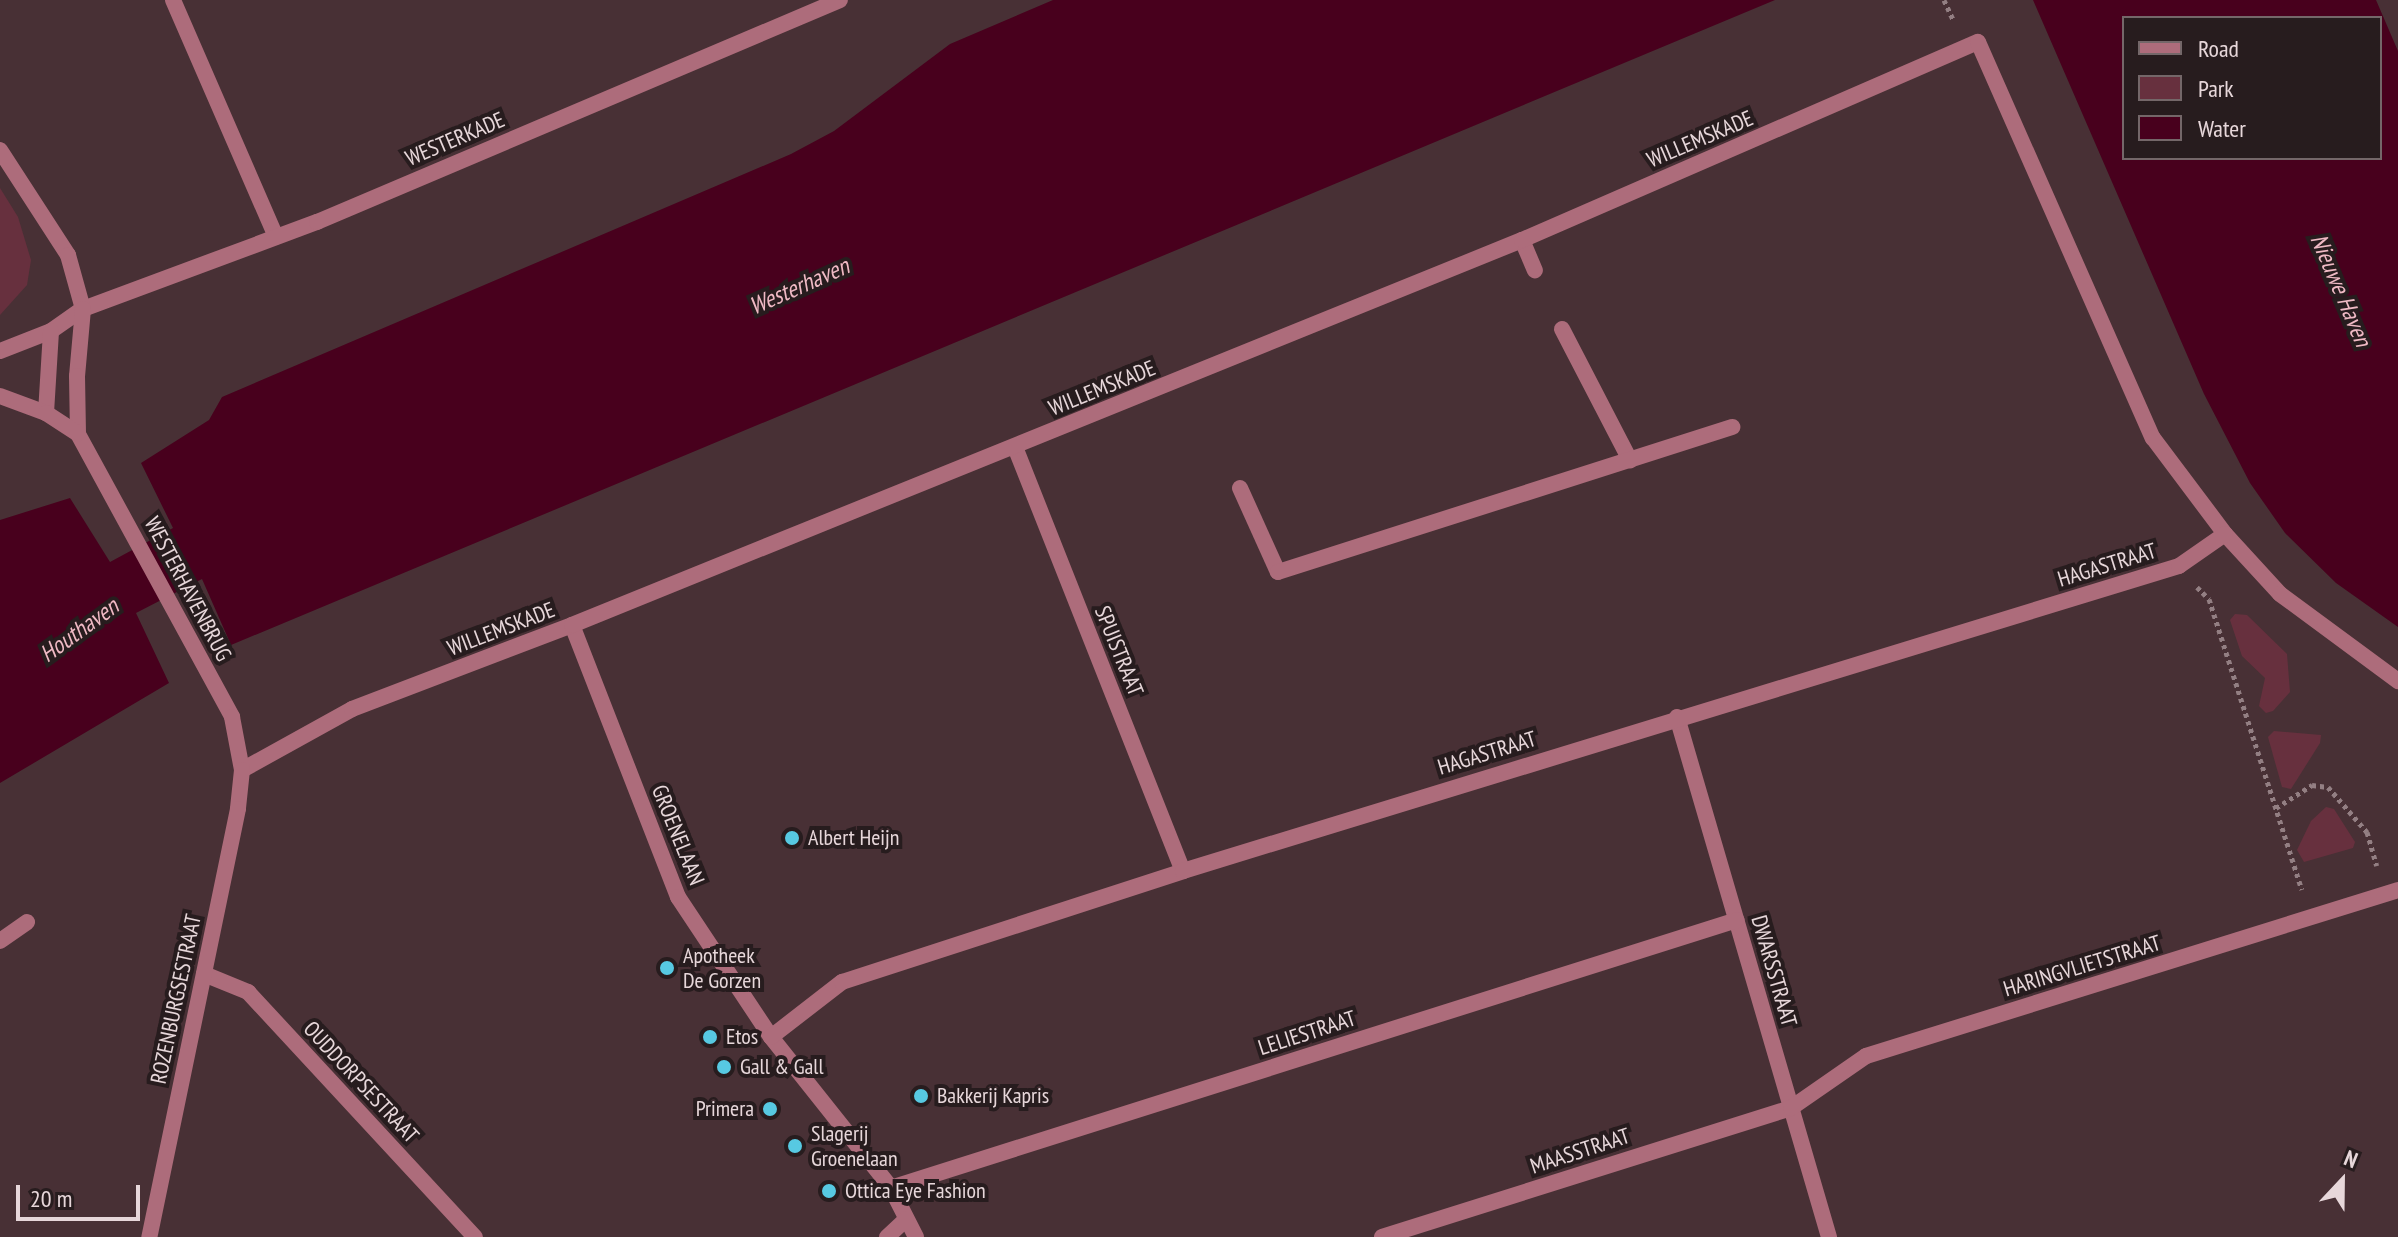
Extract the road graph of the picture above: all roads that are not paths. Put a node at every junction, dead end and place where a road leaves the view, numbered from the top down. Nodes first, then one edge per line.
1 (173, 0) edge
2 (840, 0) edge
3 (0, 150) edge
4 (276, 237) junction
5 (1522, 240) junction
6 (1535, 270) dead end
7 (83, 309) junction
8 (1562, 329) dead end
9 (51, 331) junction
10 (0, 351) edge
11 (0, 396) edge
12 (46, 413) junction
13 (1732, 427) dead end
14 (78, 434) junction
15 (1015, 447) junction
16 (1630, 460) junction
17 (1240, 488) dead end
18 (2225, 534) junction
19 (572, 625) junction
20 (2398, 681) edge
21 (1677, 717) junction
22 (242, 770) junction
23 (1183, 871) junction
24 (2391, 892) edge
25 (1737, 920) junction
26 (27, 922) dead end
27 (0, 941) edge
28 (204, 974) junction
29 (771, 1037) junction
30 (1791, 1108) junction
31 (891, 1188) junction
32 (906, 1219) junction
33 (149, 1237) edge
34 (475, 1237) edge
35 (887, 1237) edge
36 (916, 1237) edge
37 (1382, 1237) edge
38 (1829, 1237) edge

1 - 4 street
2 - 4 street, WESTERKADE
3 - 7 street
4 - 7 street, WESTERKADE
5 - 6 street
5 - 15 street, WILLEMSKADE
5 - 18 street, WILLEMSKADE
7 - 9 street, WESTERKADE
7 - 14 street
8 - 16 street
9 - 10 street, WESTERKADE
9 - 12 street
11 - 12 street
12 - 14 street
13 - 16 street
14 - 22 street, WESTERHAVENBRUG
15 - 19 street, WILLEMSKADE
15 - 23 street, SPUISTRAAT
16 - 17 street
18 - 20 street
18 - 21 street, HAGASTRAAT
19 - 22 street, WILLEMSKADE
19 - 29 street, GROENELAAN
21 - 23 street, HAGASTRAAT
21 - 25 street, DWARSSTRAAT
22 - 28 street, ROZENBURGSESTRAAT
23 - 29 street, HAGASTRAAT
24 - 30 street, HARINGVLIETSTRAAT
25 - 30 street, DWARSSTRAAT
25 - 31 street, LELIESTRAAT
26 - 27 street
28 - 33 street, ROZENBURGSESTRAAT
28 - 34 street, OUDDORPSESTRAAT
29 - 31 street, GROENELAAN
30 - 37 street, MAASSTRAAT
30 - 38 street, DWARSSTRAAT
31 - 32 street, GROENELAAN
32 - 35 street
32 - 36 street, GROENELAAN

